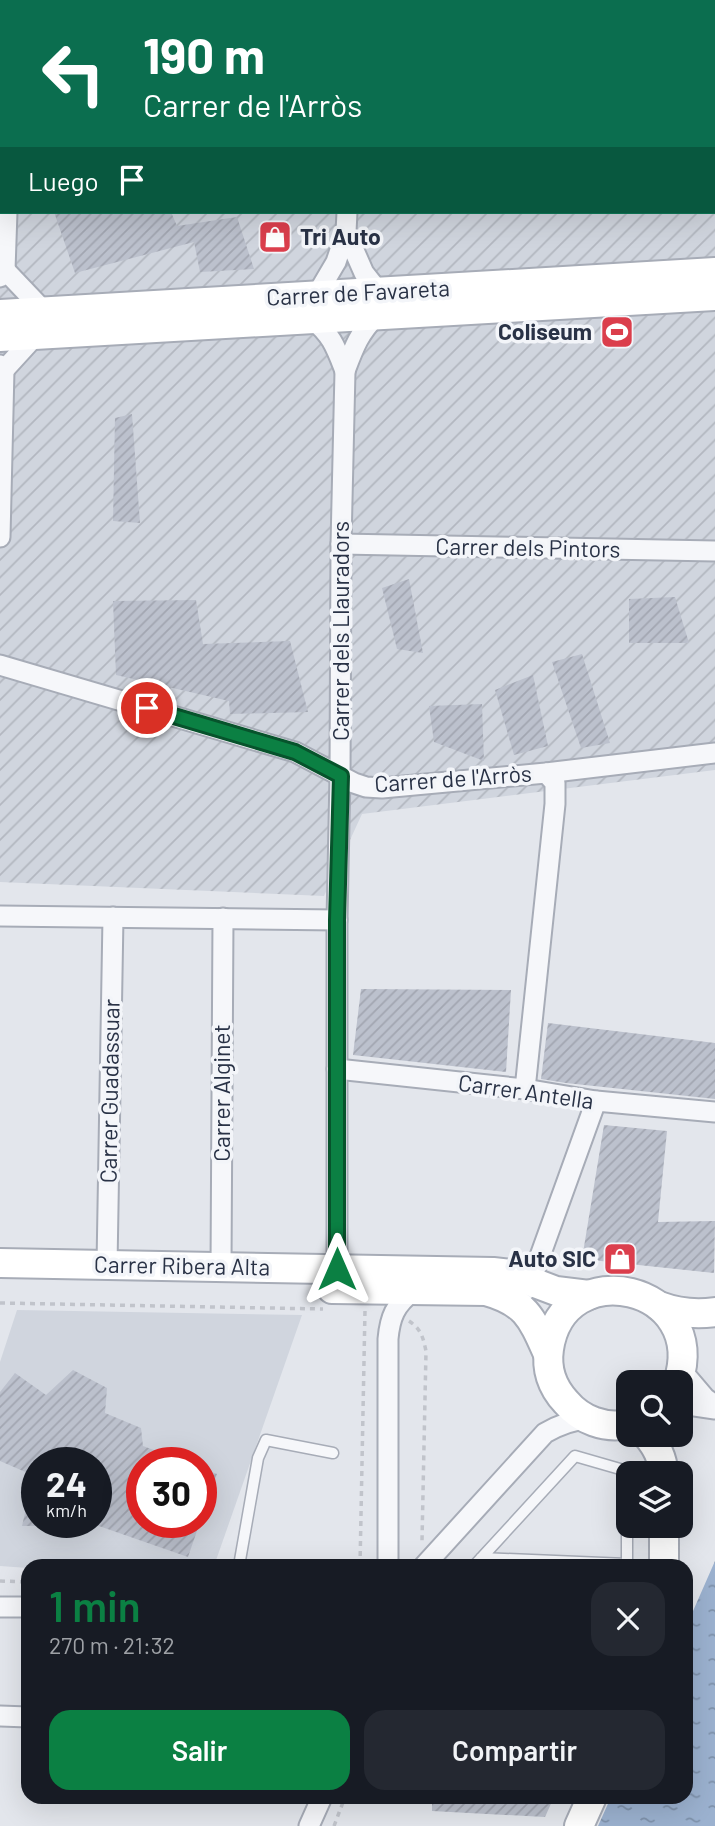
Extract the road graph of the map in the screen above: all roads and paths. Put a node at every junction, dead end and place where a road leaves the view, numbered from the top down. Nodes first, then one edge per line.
1 (7, 214) edge
2 (347, 214) edge
3 (346, 232) junction
4 (715, 272) edge
5 (3, 273) edge
6 (715, 296) edge
7 (378, 304) junction
8 (314, 307) junction
9 (0, 314) edge
10 (40, 323) junction
11 (0, 337) edge
12 (2, 367) edge
13 (345, 371) junction
14 (0, 537) edge
15 (341, 544) junction
16 (715, 551) edge
17 (0, 665) edge
18 (715, 752) edge
19 (546, 773) junction
20 (341, 776) junction
21 (0, 916) edge
22 (113, 917) junction
23 (223, 918) junction
24 (337, 920) junction
25 (337, 1069) junction
26 (526, 1089) junction
27 (596, 1101) junction
28 (715, 1112) edge
29 (0, 1263) edge
30 (107, 1265) junction
31 (221, 1267) junction
32 (337, 1269) junction
33 (0, 1279) edge
34 (521, 1290) junction
35 (414, 1291) junction
36 (589, 1295) junction
37 (0, 1303) edge
38 (659, 1306) junction
39 (324, 1309) dead end
40 (394, 1312) junction
41 (549, 1366) junction
42 (681, 1369) edge
43 (693, 1404) edge
44 (713, 1407) edge
45 (693, 1414) edge
46 (587, 1419) junction
47 (616, 1426) edge
48 (545, 1433) junction
49 (333, 1453) dead end
50 (664, 1538) edge
51 (422, 1543) dead end
52 (240, 1559) edge
53 (360, 1559) edge
54 (388, 1559) edge
55 (430, 1559) edge
56 (480, 1559) edge
57 (627, 1559) edge
58 (664, 1559) edge
59 (0, 1581) edge
60 (21, 1582) edge
61 (0, 1607) edge
62 (21, 1608) edge
63 (0, 1716) edge
64 (21, 1717) edge
65 (318, 1804) edge
66 (342, 1804) edge
67 (589, 1804) edge
68 (309, 1826) edge
69 (334, 1826) edge
70 (579, 1826) edge

1 - 5 street
2 - 3 street
3 - 7 street
3 - 8 street
4 - 7 street, Carrer de Favareta
5 - 10 street
6 - 7 street, Carrer de Favareta
7 - 8 street, Carrer de Favareta
7 - 13 street, Carrer dels Llauradors
8 - 10 street, Carrer de Favareta
8 - 13 street, Carrer dels Llauradors
9 - 10 street, Carrer de Favareta
10 - 11 street, Carrer de Favareta
10 - 12 street
12 - 14 street
13 - 15 street, Carrer dels Llauradors
15 - 16 street, Carrer dels Pintors
15 - 20 street, Carrer dels Llauradors
17 - 20 street, Carrer de l'Arròs
18 - 19 street, Carrer de l'Arròs
19 - 20 street, Carrer de l'Arròs
19 - 26 street
20 - 24 street, Carrer dels Llauradors
21 - 22 street
22 - 23 street
22 - 30 street, Carrer Guadassuar
23 - 24 street
23 - 31 street, Carrer Alginet
24 - 25 street, Carrer dels Llauradors
25 - 26 street, Carrer Antella
25 - 32 street, Carrer dels Llauradors
26 - 27 street, Carrer Antella
27 - 28 street, Carrer Antella
27 - 34 street
29 - 30 street, Carrer Ribera Alta
30 - 31 street, Carrer Ribera Alta
31 - 32 street, Carrer Ribera Alta
32 - 34 street, Carrer Ribera Alta
33 - 35 street, Carrer Ribera Alta
34 - 35 street, Carrer Ribera Alta
34 - 36 street, Carrer Ribera Alta
34 - 41 street
35 - 40 street
36 - 38 street
36 - 41 street
37 - 39 path
38 - 42 street
38 - 42 street
40 - 51 path
40 - 53 path
40 - 54 street
41 - 46 street
41 - 48 street
42 - 44 street
43 - 44 street
44 - 45 street
46 - 47 street
46 - 48 street
48 - 55 street
49 - 52 lane
50 - 58 street
56 - 57 lane
59 - 60 path
61 - 62 street
63 - 64 street
65 - 68 street
66 - 69 path
67 - 70 street

